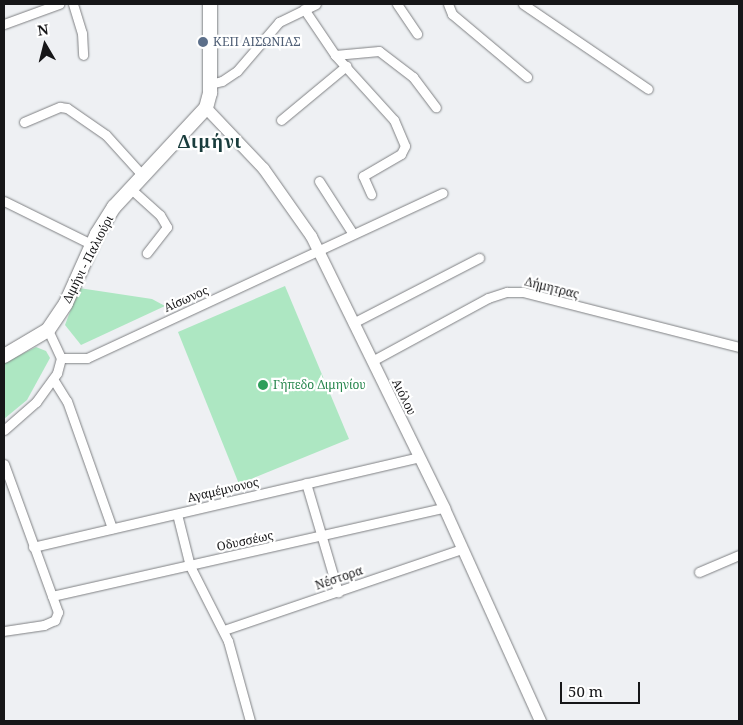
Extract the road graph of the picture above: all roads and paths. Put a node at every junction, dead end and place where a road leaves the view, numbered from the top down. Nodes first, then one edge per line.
1 (59, 4) edge
2 (73, 4) edge
3 (210, 4) edge
4 (316, 4) edge
5 (397, 4) edge
6 (448, 4) edge
7 (523, 4) edge
8 (304, 9) junction
9 (4, 24) edge
10 (417, 34) dead end
11 (84, 55) dead end
12 (335, 55) junction
13 (346, 66) junction
14 (527, 78) dead end
15 (210, 84) junction
16 (648, 89) dead end
17 (436, 107) dead end
18 (206, 108) junction
19 (281, 120) dead end
20 (24, 122) dead end
21 (143, 176) junction
22 (319, 182) dead end
23 (131, 189) junction
24 (443, 193) dead end
25 (371, 194) dead end
26 (4, 201) edge
27 (353, 234) junction
28 (93, 245) junction
29 (318, 251) junction
30 (147, 253) dead end
31 (479, 258) dead end
32 (354, 323) junction
33 (48, 330) junction
34 (739, 347) edge
35 (4, 356) edge
36 (61, 358) junction
37 (372, 361) junction
38 (54, 380) junction
39 (4, 430) edge
40 (419, 456) junction
41 (4, 464) edge
42 (306, 483) junction
43 (444, 508) junction
44 (176, 514) junction
45 (112, 528) junction
46 (322, 537) junction
47 (33, 547) junction
48 (462, 550) junction
49 (739, 554) edge
50 (190, 566) junction
51 (700, 572) dead end
52 (338, 592) junction
53 (52, 596) junction
54 (224, 630) junction
55 (4, 631) edge
56 (250, 721) edge
57 (540, 721) edge

1 - 9 street
2 - 11 street
3 - 15 main road
4 - 8 street
5 - 10 street
6 - 14 street
7 - 16 street
8 - 12 street
8 - 15 street
12 - 13 street
12 - 17 street
13 - 19 street
13 - 25 street
15 - 18 main road
18 - 21 main road, Διμήνι - Παλιούρι
18 - 29 street, Αιόλου
20 - 21 street
21 - 23 main road, Διμήνι - Παλιούρι
22 - 27 street
23 - 28 main road, Διμήνι - Παλιούρι
23 - 30 street
24 - 27 street, Αίσωνος
26 - 28 street
27 - 29 street, Αίσωνος
28 - 33 main road, Διμήνι - Παλιούρι
29 - 32 street, Αιόλου
29 - 36 street, Αίσωνος
31 - 32 street
32 - 37 street, Αιόλου
33 - 35 main road, Διμήνι - Παλιούρι
33 - 36 street
34 - 37 street, Δήμητρας
36 - 38 street
37 - 40 street, Αιόλου
38 - 39 street
38 - 45 street
40 - 42 street, Αγαμέμνονος
40 - 43 street, Αιόλου
41 - 47 street
42 - 44 street, Αγαμέμνονος
42 - 46 street
43 - 46 street, Οδυσσέως
43 - 48 street, Αιόλου
44 - 45 street, Αγαμέμνονος
44 - 50 street
45 - 47 street, Αγαμέμνονος
46 - 50 street, Οδυσσέως
46 - 52 street
47 - 53 street
48 - 52 street, Νέστορα
48 - 57 street, Αιόλου
49 - 51 street
50 - 53 street, Οδυσσέως
50 - 54 street
52 - 54 street, Νέστορα
53 - 55 street
54 - 56 street

